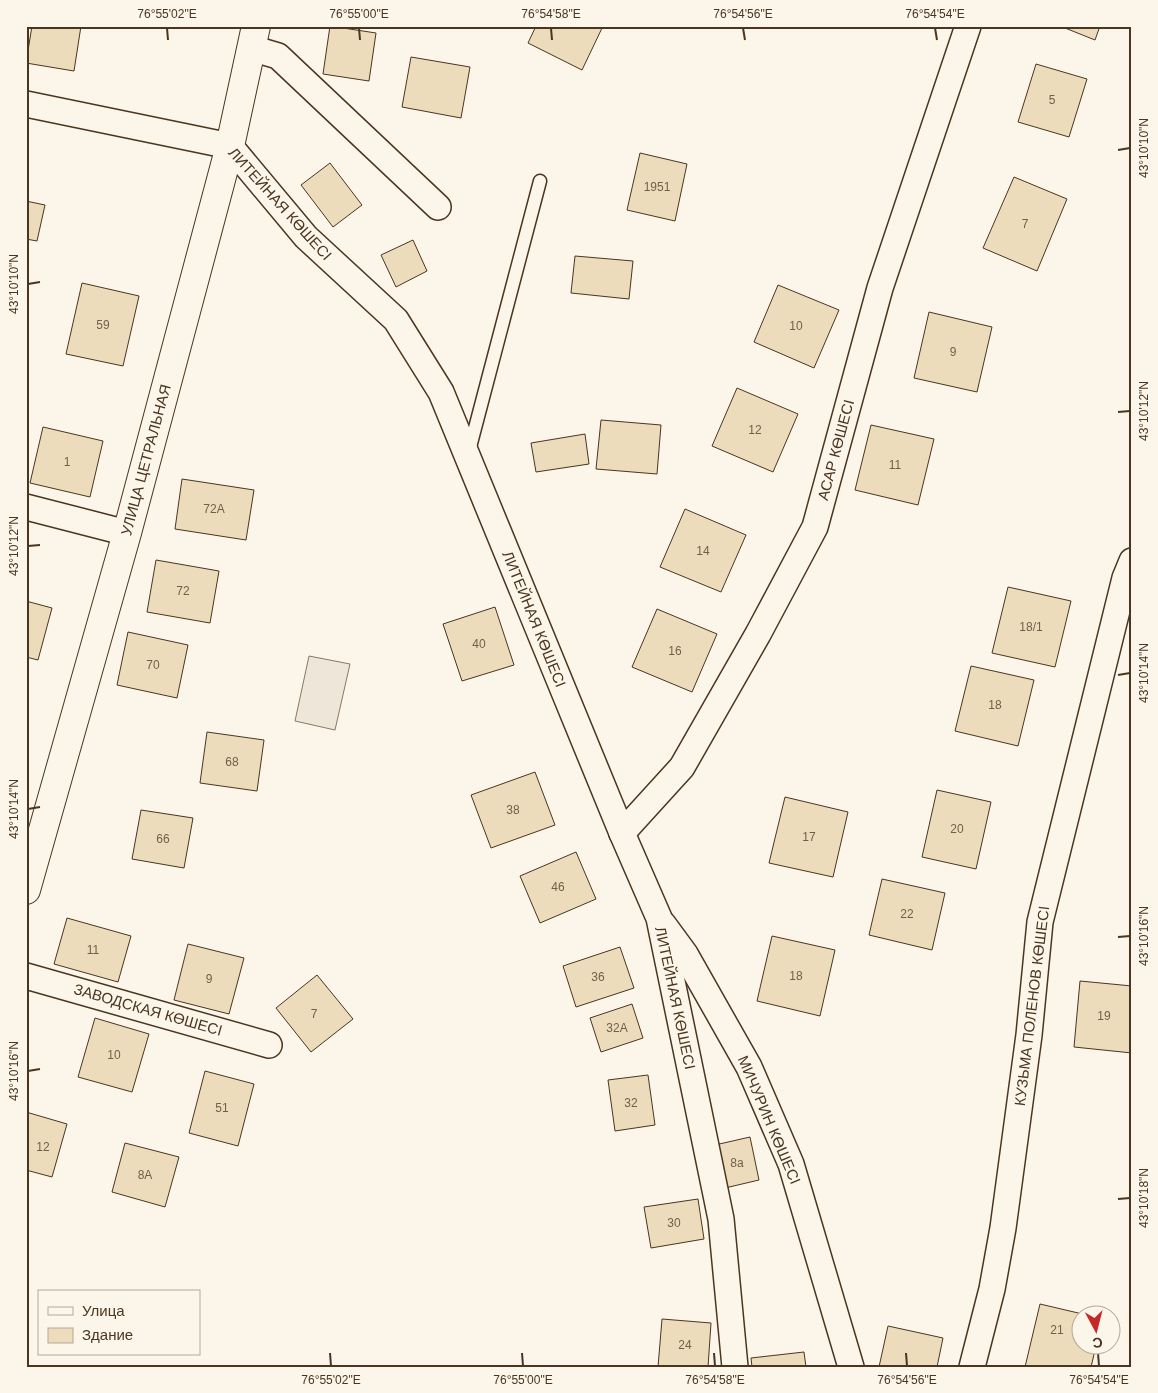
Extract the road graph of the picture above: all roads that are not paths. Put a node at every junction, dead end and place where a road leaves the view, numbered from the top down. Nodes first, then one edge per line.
1 (968, 26) edge
2 (254, 37) edge
3 (26, 104) edge
4 (230, 146) junction
5 (540, 181) dead end
6 (438, 207) dead end
7 (468, 456) junction
8 (26, 507) edge
9 (127, 533) junction
10 (1132, 561) edge
11 (622, 833) junction
12 (26, 890) edge
13 (659, 918) junction
14 (26, 976) edge
15 (269, 1045) dead end
16 (735, 1367) edge
17 (852, 1367) edge
18 (972, 1367) edge

1 - 11 street, АСАР КӨШЕСІ
2 - 4 street, УЛИЦА ЦЕТРАЛЬНАЯ
2 - 6 street
3 - 4 street, ЛИТЕЙНАЯ КӨШЕСІ
4 - 7 street, ЛИТЕЙНАЯ КӨШЕСІ
4 - 9 street, УЛИЦА ЦЕТРАЛЬНАЯ
5 - 7 lane
7 - 11 street, ЛИТЕЙНАЯ КӨШЕСІ
8 - 9 street
9 - 12 street, УЛИЦА ЦЕТРАЛЬНАЯ
10 - 18 street, КУЗЬМА ПОЛЕНОВ КӨШЕСІ
11 - 13 street, ЛИТЕЙНАЯ КӨШЕСІ
13 - 16 street, ЛИТЕЙНАЯ КӨШЕСІ
13 - 17 street, МИЧУРИН КӨШЕСІ
14 - 15 street, ЗАВОДСКАЯ КӨШЕСІ

